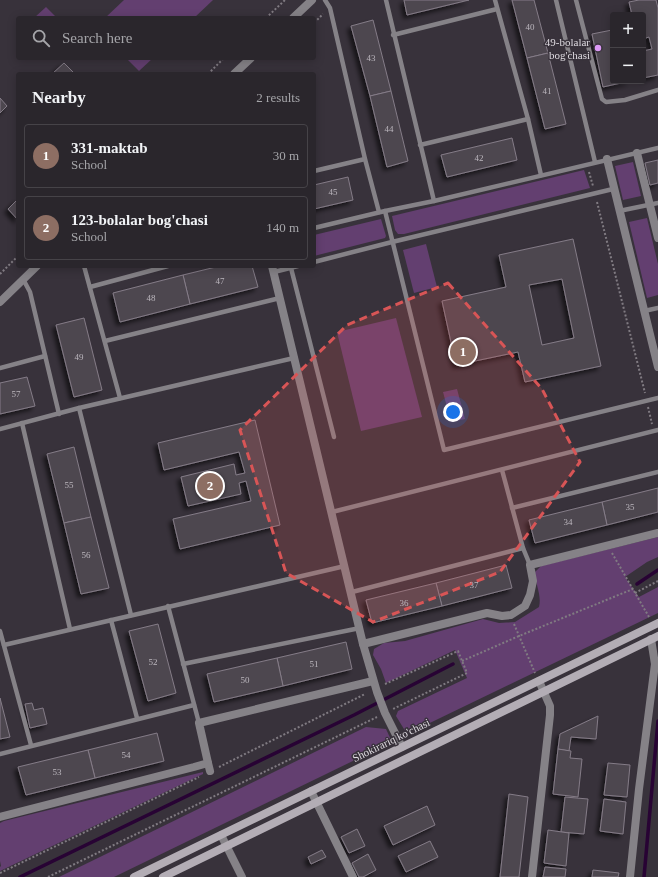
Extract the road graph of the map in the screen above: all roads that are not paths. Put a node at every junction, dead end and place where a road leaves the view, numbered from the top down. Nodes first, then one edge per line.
1 (311, 0) edge
2 (325, 0) edge
3 (386, 0) edge
4 (495, 0) edge
5 (556, 0) edge
6 (576, 0) edge
7 (497, 9) junction
8 (295, 16) edge
9 (393, 35) junction
10 (249, 60) edge
11 (236, 72) edge
12 (658, 90) edge
13 (528, 118) junction
14 (420, 145) junction
15 (658, 148) edge
16 (637, 153) junction
17 (365, 159) junction
18 (607, 160) junction
19 (595, 162) junction
20 (316, 171) edge
21 (541, 174) junction
22 (613, 189) junction
23 (434, 201) junction
24 (654, 204) edge
25 (385, 210) junction
26 (619, 211) junction
27 (379, 212) junction
28 (316, 228) edge
29 (658, 238) edge
30 (392, 242) junction
31 (316, 261) edge
32 (34, 268) edge
33 (85, 268) edge
34 (161, 268) edge
35 (291, 268) joint
36 (273, 269) edge
37 (23, 280) junction
38 (90, 287) junction
39 (280, 298) junction
40 (0, 302) edge
41 (658, 308) edge
42 (644, 311) junction
43 (104, 341) junction
44 (45, 356) junction
45 (294, 358) junction
46 (658, 367) edge
47 (0, 368) edge
48 (120, 398) junction
49 (658, 398) edge
50 (79, 408) junction
51 (59, 414) junction
52 (22, 423) junction
53 (0, 429) edge
54 (656, 431) edge
55 (334, 437) dead end
56 (502, 470) junction
57 (658, 472) edge
58 (512, 508) junction
59 (332, 512) junction
60 (658, 533) edge
61 (524, 548) junction
62 (530, 565) junction
63 (345, 566) junction
64 (352, 592) junction
65 (168, 606) junction
66 (131, 615) junction
67 (111, 620) junction
68 (656, 624) edge
69 (360, 628) junction
70 (70, 629) junction
71 (0, 630) edge
72 (654, 637) edge
73 (363, 644) junction
74 (4, 645) junction
75 (183, 664) junction
76 (539, 681) junction
77 (376, 687) junction
78 (543, 691) junction
79 (194, 705) junction
80 (137, 718) junction
81 (199, 723) junction
82 (30, 745) junction
83 (402, 747) junction
84 (0, 754) edge
85 (208, 763) junction
86 (210, 771) road end
87 (310, 792) junction
88 (316, 802) junction
89 (0, 817) edge
90 (221, 835) junction
91 (226, 846) junction
92 (134, 877) edge
93 (163, 877) edge
94 (242, 877) edge
95 (352, 877) edge
96 (532, 877) edge
97 (630, 877) edge

1 - 8 street
2 - 17 lane
3 - 9 lane
4 - 7 lane
5 - 19 lane
6 - 12 lane
7 - 9 lane
7 - 13 lane
9 - 14 lane
10 - 11 street
13 - 14 lane
13 - 21 lane
14 - 23 lane
15 - 16 lane
16 - 18 lane
16 - 24 street
17 - 20 lane
17 - 27 lane
18 - 19 lane
18 - 22 street
19 - 21 lane
21 - 23 lane
22 - 26 street
22 - 30 lane
23 - 25 lane
24 - 26 lane
24 - 29 street
25 - 27 lane
25 - 30 lane
26 - 42 street
27 - 28 lane
30 - 31 lane
30 - 49 lane
32 - 37 street
33 - 38 lane
34 - 38 lane
35 - 36 lane
35 - 55 lane
36 - 39 street
37 - 40 street
37 - 44 lane
38 - 43 lane
39 - 43 lane
39 - 45 street
41 - 42 lane
42 - 46 street
43 - 48 lane
44 - 47 lane
44 - 51 lane
45 - 48 lane
45 - 59 street
48 - 50 lane
50 - 51 lane
50 - 66 lane
51 - 52 lane
52 - 53 lane
52 - 70 lane
54 - 56 lane
56 - 58 lane
56 - 59 lane
57 - 58 lane
58 - 61 lane
59 - 63 street
60 - 62 street
61 - 62 lane
61 - 64 lane
62 - 73 street
63 - 64 street
63 - 65 lane
64 - 69 street
65 - 66 lane
65 - 75 lane
66 - 67 lane
67 - 70 lane
67 - 80 lane
68 - 76 main road, Shokirariq ko'chasi
69 - 73 street
69 - 75 lane
70 - 74 lane
71 - 74 lane
72 - 78 main road, Shokirariq ko'chasi
72 - 97 street
73 - 77 street
74 - 82 lane
75 - 79 lane
76 - 78 street
76 - 83 main road, Shokirariq ko'chasi
77 - 81 street
77 - 83 street
78 - 88 main road, Shokirariq ko'chasi
78 - 96 street
79 - 80 lane
79 - 81 lane
80 - 82 lane
81 - 85 street
82 - 84 lane
83 - 87 main road, Shokirariq ko'chasi
85 - 86 street
85 - 89 street
87 - 88 street
87 - 90 main road, Shokirariq ko'chasi
88 - 91 main road, Shokirariq ko'chasi
88 - 95 street
90 - 91 street
90 - 92 main road, Shokirariq ko'chasi
91 - 93 main road, Shokirariq ko'chasi
91 - 94 street

